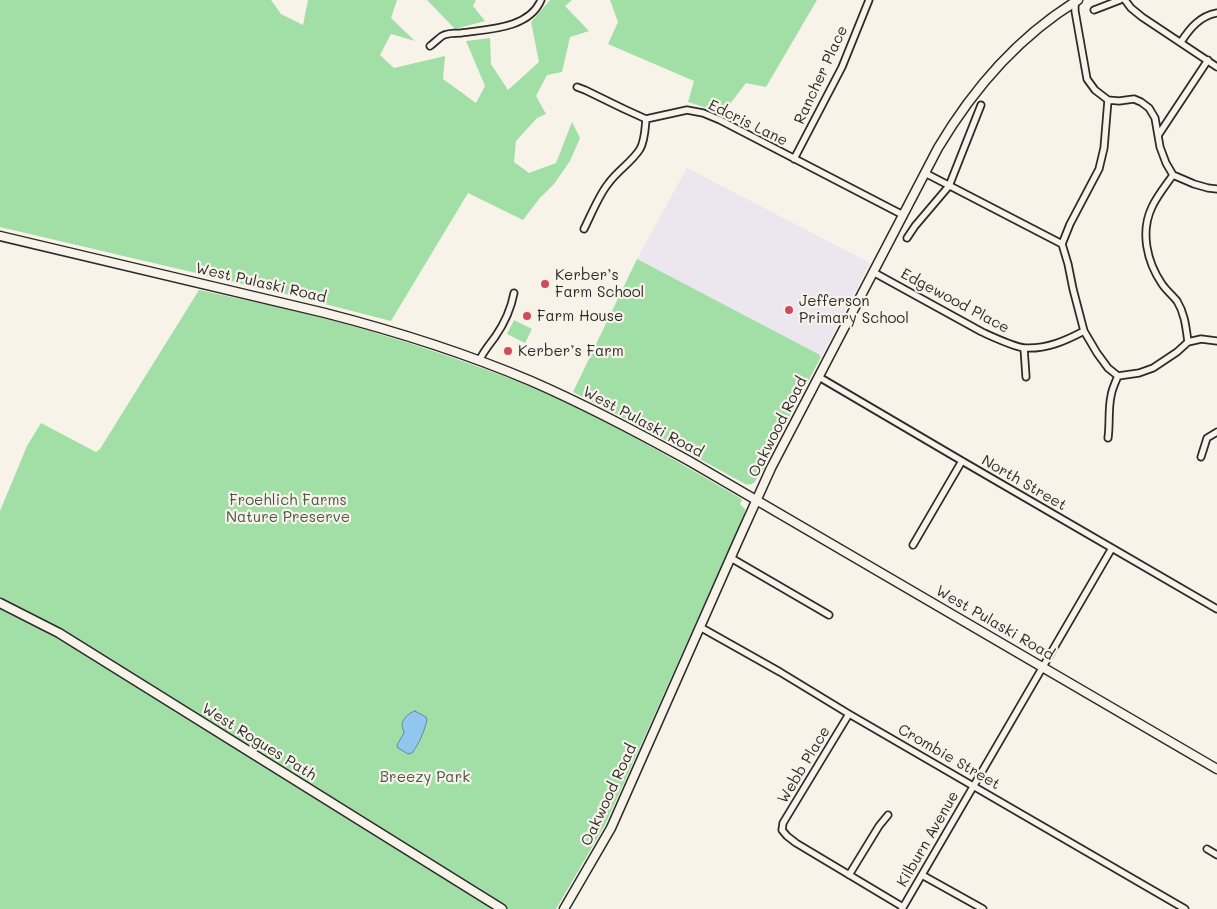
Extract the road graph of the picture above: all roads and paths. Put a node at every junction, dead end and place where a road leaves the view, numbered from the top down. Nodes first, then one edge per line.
1 (541, 0) edge
2 (868, 0) edge
3 (1076, 0) edge
4 (1120, 0) edge
5 (1125, 0) edge
6 (1094, 10) dead end
7 (1217, 13) edge
8 (1181, 42) junction
9 (430, 46) dead end
10 (1208, 60) junction
11 (1217, 66) edge
12 (577, 87) dead end
13 (1108, 100) junction
14 (981, 105) dead end
15 (646, 119) junction
16 (1159, 134) junction
17 (794, 159) junction
18 (925, 173) junction
19 (1173, 175) junction
20 (948, 186) junction
21 (1217, 189) edge
22 (903, 215) junction
23 (584, 229) dead end
24 (0, 236) edge
25 (907, 238) dead end
26 (1062, 244) junction
27 (873, 272) junction
28 (514, 293) dead end
29 (1084, 331) junction
30 (1217, 340) edge
31 (1188, 342) junction
32 (1024, 348) junction
33 (479, 361) junction
34 (1118, 376) junction
35 (819, 377) junction
36 (1026, 377) dead end
37 (1217, 432) edge
38 (1108, 438) dead end
39 (1201, 457) dead end
40 (962, 461) junction
41 (756, 500) junction
42 (913, 544) dead end
43 (1112, 548) junction
44 (731, 558) junction
45 (0, 603) edge
46 (1217, 609) edge
47 (829, 615) dead end
48 (700, 627) junction
49 (1042, 667) junction
50 (850, 714) junction
51 (1217, 769) edge
52 (973, 786) junction
53 (888, 815) dead end
54 (1207, 849) dead end
55 (1217, 855) edge
56 (849, 875) junction
57 (922, 875) junction
58 (902, 908) edge
59 (502, 909) edge
60 (564, 909) edge
61 (983, 909) edge
62 (1185, 909) edge

1 - 9 street
2 - 17 street, Rancher Place
3 - 13 street
3 - 18 main road, Oakwood Road
4 - 6 street
5 - 8 street
7 - 8 street
8 - 10 street
10 - 11 street
10 - 16 street
12 - 15 street
13 - 16 street
13 - 26 street
14 - 20 street
15 - 17 street, Edcris Lane
15 - 23 street
16 - 19 street
17 - 22 street, Edcris Lane
18 - 20 street
18 - 22 main road, Oakwood Road
19 - 21 street
19 - 31 street
20 - 25 street
20 - 26 street
22 - 27 main road, Oakwood Road
24 - 33 main road, West Pulaski Road
26 - 29 street
27 - 32 street, Edgewood Place
27 - 35 main road, Oakwood Road
28 - 33 street
29 - 32 street, Edgewood Place
29 - 34 street
30 - 31 street
31 - 34 street
32 - 36 street
33 - 41 main road, West Pulaski Road
34 - 38 street
35 - 40 street, North Street
35 - 41 main road, Oakwood Road
37 - 39 street
40 - 42 street
40 - 43 street, North Street
41 - 44 main road, Oakwood Road
41 - 49 main road, West Pulaski Road
43 - 46 street, North Street
43 - 49 street, Kilburn Avenue
44 - 47 street
44 - 48 main road, Oakwood Road
45 - 59 main road, West Rogues Path
48 - 50 street, Crombie Street
48 - 60 main road, Oakwood Road
49 - 51 main road, West Pulaski Road
49 - 52 street, Kilburn Avenue
50 - 52 street, Crombie Street
50 - 56 street, Webb Place
52 - 57 street, Kilburn Avenue
52 - 62 street, Crombie Street
53 - 56 street
54 - 55 street
56 - 58 street
57 - 58 street, Kilburn Avenue
57 - 61 street

